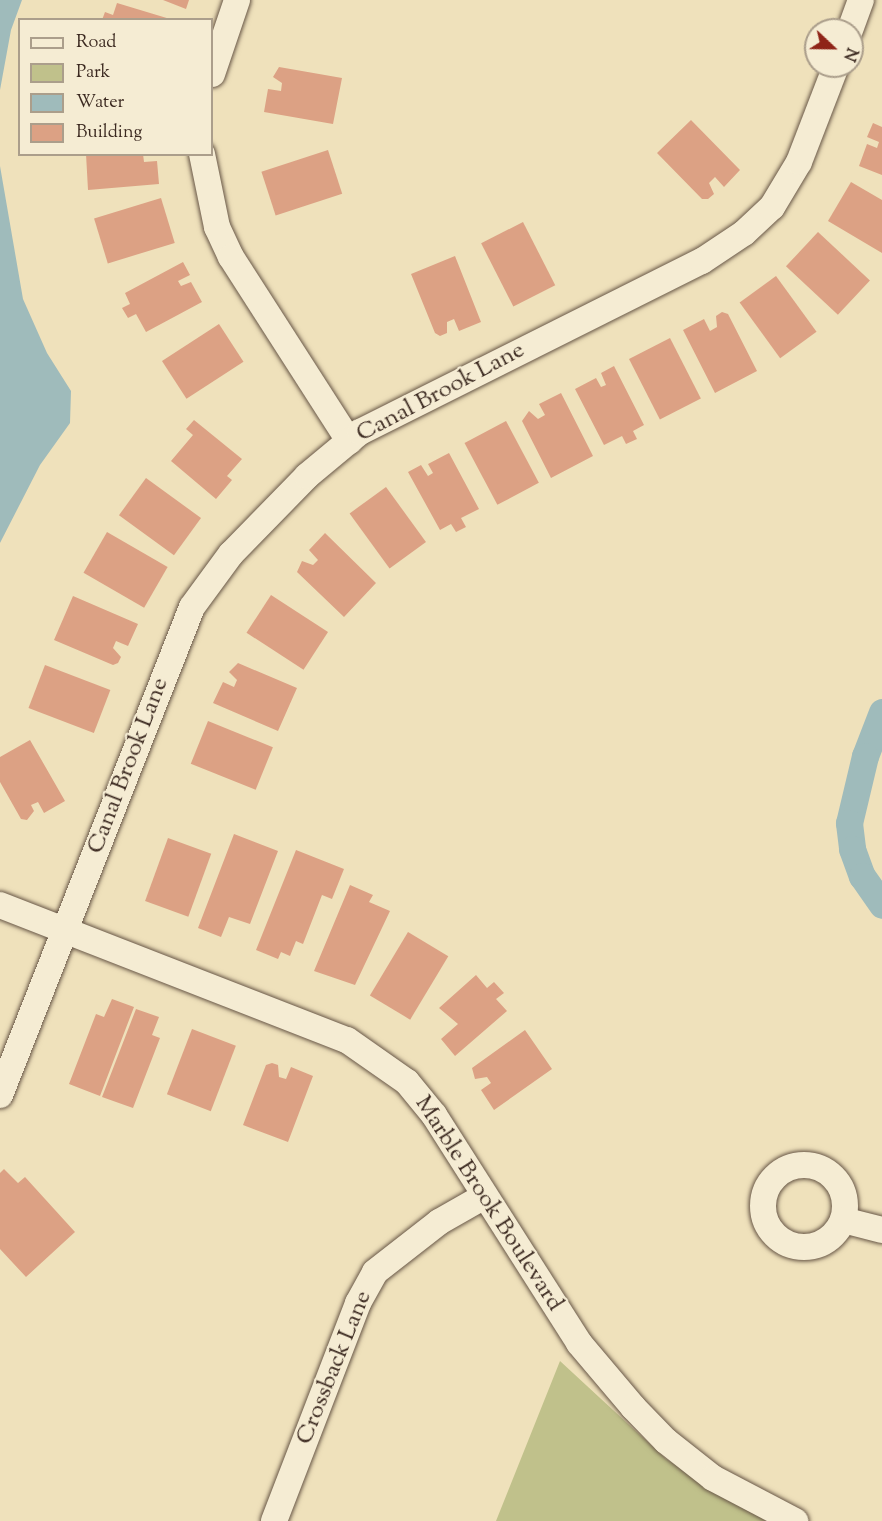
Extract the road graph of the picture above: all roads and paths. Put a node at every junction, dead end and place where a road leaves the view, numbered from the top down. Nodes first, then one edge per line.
1 (237, 0) edge
2 (861, 0) edge
3 (854, 18) edge
4 (213, 71) edge
5 (831, 78) edge
6 (202, 156) edge
7 (349, 441) junction
8 (0, 905) edge
9 (64, 930) junction
10 (0, 1095) edge
11 (483, 1197) junction
12 (843, 1220) dead end
13 (882, 1230) edge
14 (274, 1521) edge
15 (795, 1521) edge

1 - 4 street
2 - 3 street
5 - 7 street, Canal Brook Lane
6 - 7 street
7 - 9 street, Canal Brook Lane
8 - 9 street, Marble Brook Boulevard
9 - 10 street, Canal Brook Lane
9 - 11 street, Marble Brook Boulevard
11 - 14 street, Crossback Lane
11 - 15 street, Marble Brook Boulevard
12 - 13 street

